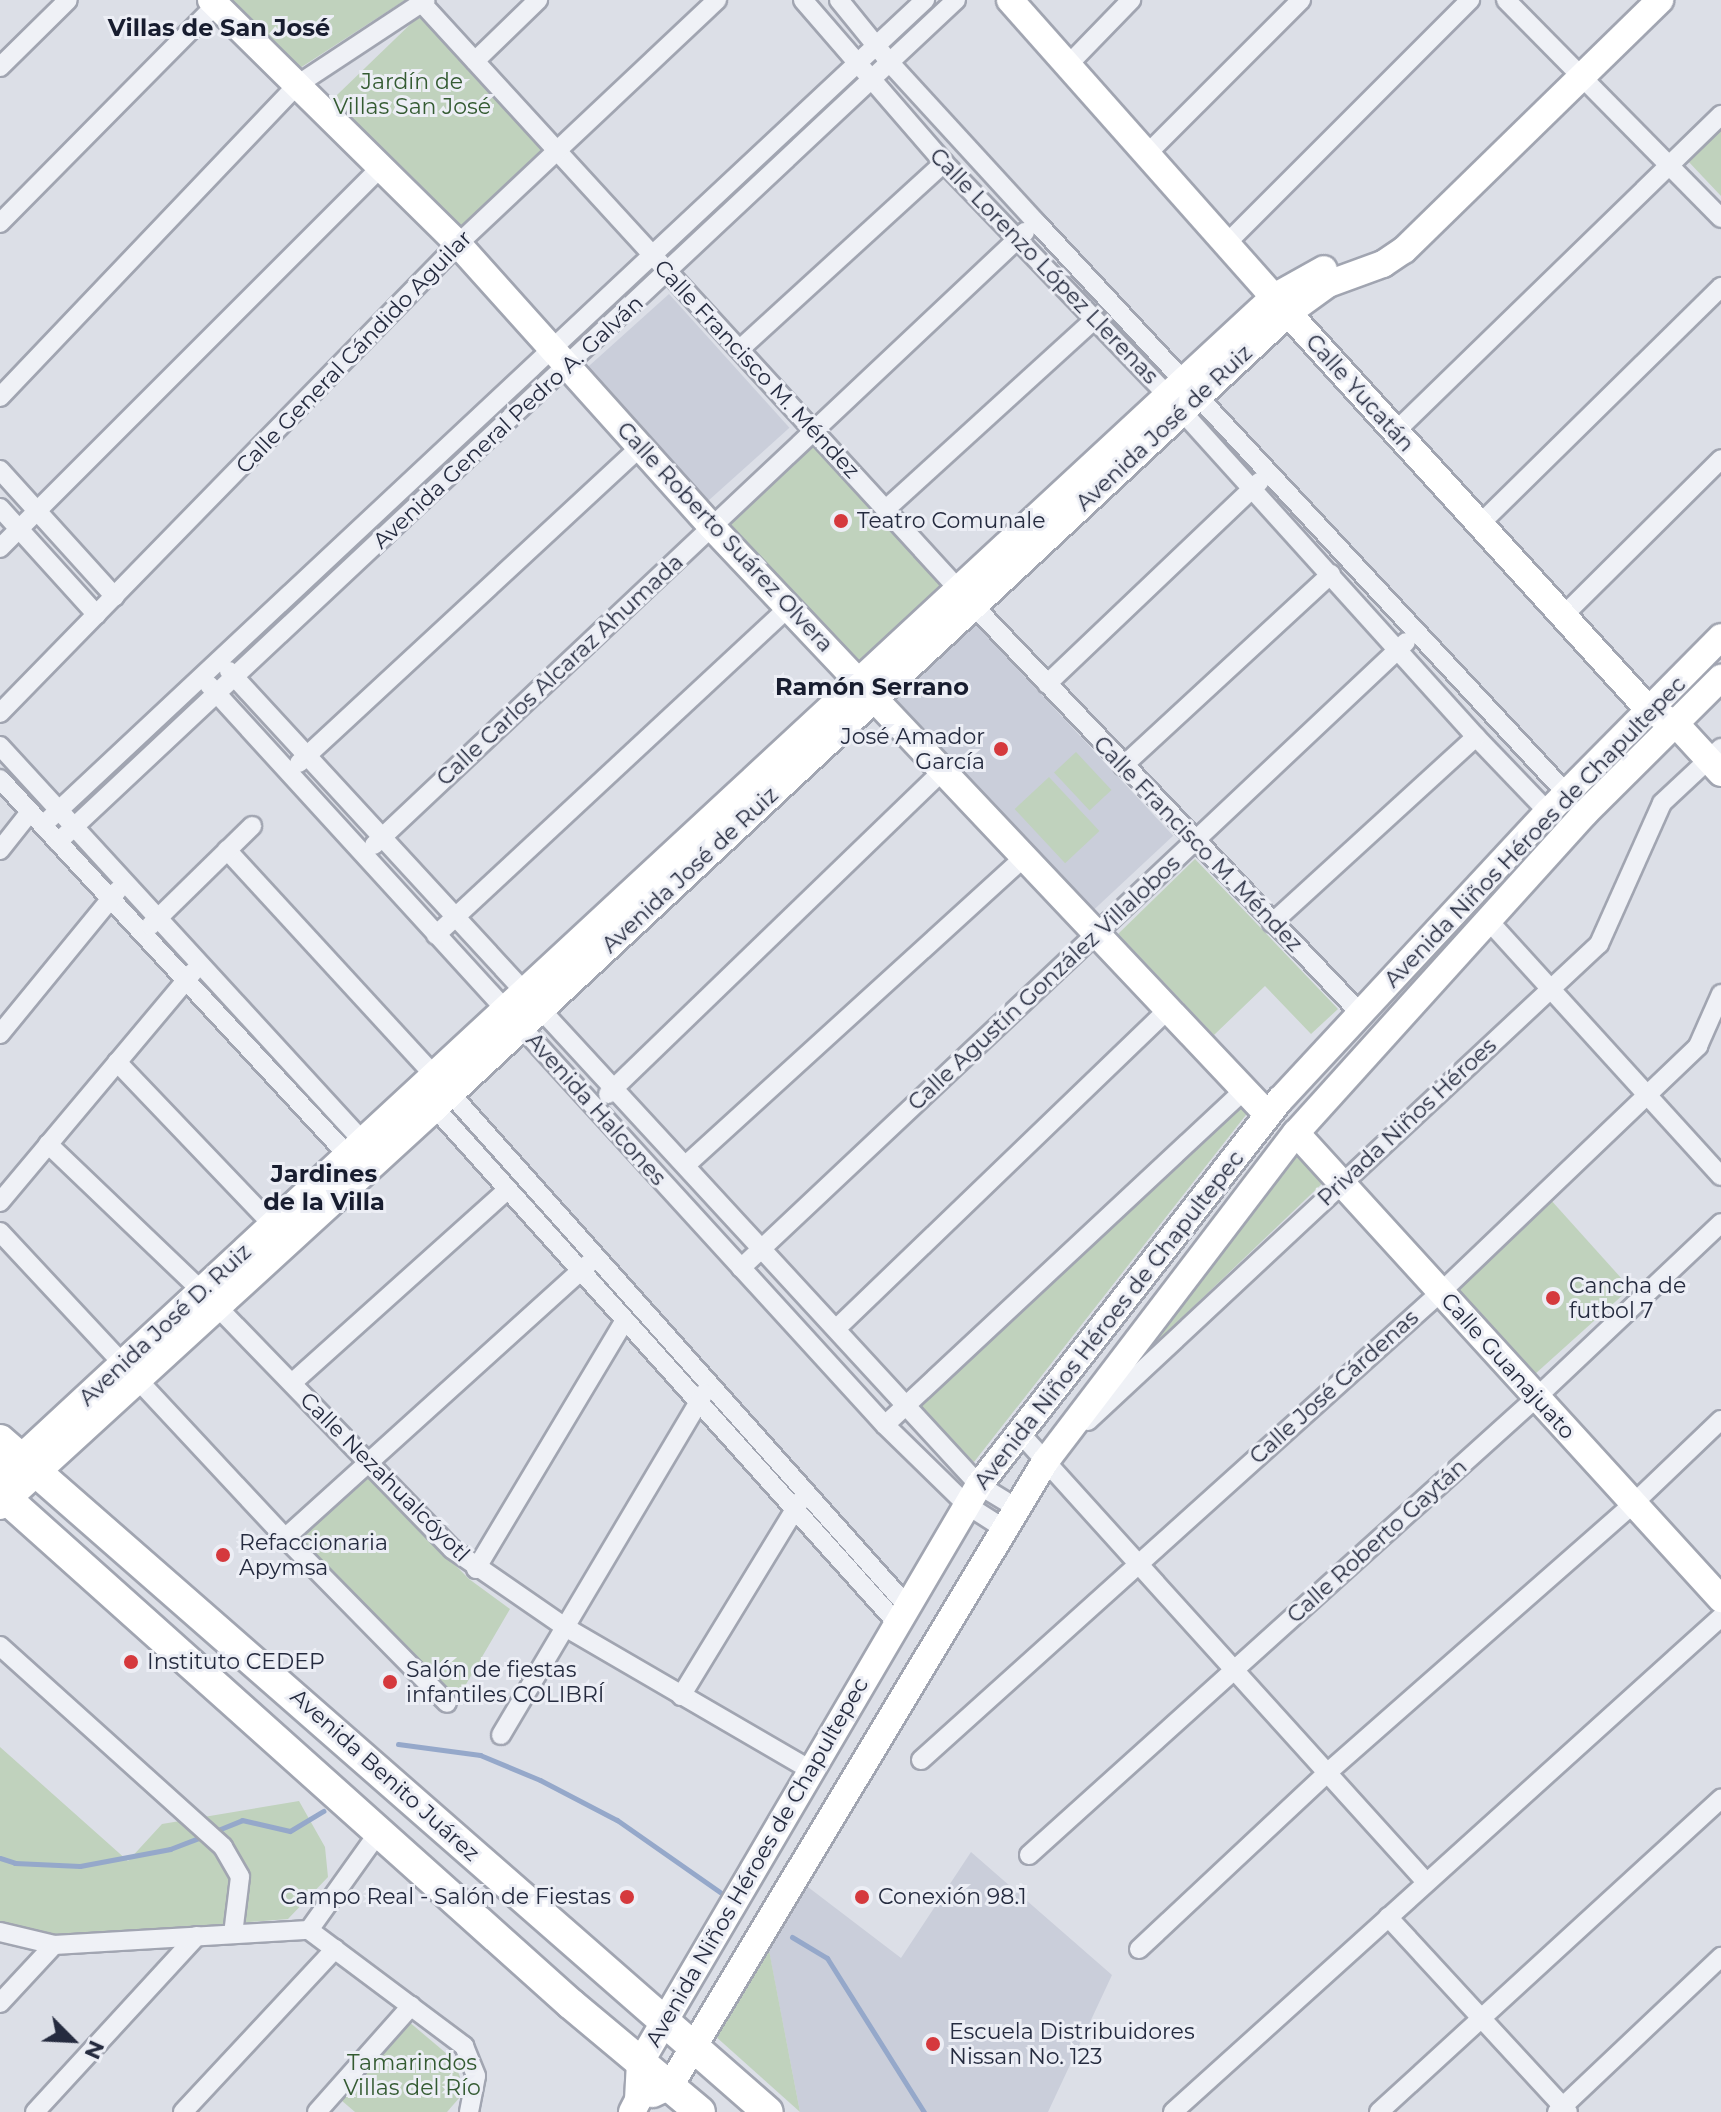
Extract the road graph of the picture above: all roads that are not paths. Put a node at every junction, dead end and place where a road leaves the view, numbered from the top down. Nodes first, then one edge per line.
1 (68, 0) edge
2 (538, 0) edge
3 (717, 0) edge
4 (803, 0) edge
5 (839, 0) edge
6 (925, 0) edge
7 (956, 0) edge
8 (1010, 0) edge
9 (1131, 0) edge
10 (1301, 0) edge
11 (1470, 0) edge
12 (1506, 0) edge
13 (1636, 0) edge
14 (1660, 0) edge
15 (423, 1) edge
16 (213, 3) edge
17 (878, 46) junction
18 (475, 61) junction
19 (891, 64) junction
20 (858, 65) junction
21 (1068, 65) junction
22 (0, 67) edge
23 (1576, 71) junction
24 (871, 82) junction
25 (297, 85) junction
26 (1721, 115) edge
27 (556, 149) junction
28 (1147, 154) junction
29 (944, 163) junction
30 (1670, 166) junction
31 (380, 168) junction
32 (1721, 218) edge
33 (1036, 222) junction
34 (0, 223) edge
35 (1017, 240) junction
36 (1227, 243) junction
37 (458, 244) junction
38 (654, 256) junction
39 (669, 272) junction
40 (1721, 287) edge
41 (1281, 305) junction
42 (1094, 320) junction
43 (740, 349) junction
44 (561, 358) junction
45 (1183, 396) junction
46 (0, 397) edge
47 (814, 431) junction
48 (1395, 432) junction
49 (641, 446) junction
50 (1721, 459) edge
51 (0, 470) edge
52 (1269, 472) junction
53 (1252, 489) junction
54 (0, 508) edge
55 (886, 509) junction
56 (37, 511) junction
57 (1481, 523) junction
58 (712, 527) junction
59 (19, 529) junction
60 (0, 548) edge
61 (1331, 574) junction
62 (115, 597) junction
63 (967, 598) junction
64 (789, 607) junction
65 (97, 615) junction
66 (1564, 615) junction
67 (1417, 632) junction
68 (1721, 637) edge
69 (1398, 650) junction
70 (219, 661) junction
71 (201, 677) junction
72 (235, 677) junction
73 (1721, 678) edge
74 (1047, 684) junction
75 (867, 690) junction
76 (217, 694) junction
77 (1649, 710) junction
78 (0, 713) edge
79 (1675, 723) junction
80 (1476, 737) junction
81 (0, 746) edge
82 (307, 755) junction
83 (1717, 760) edge
84 (1123, 766) junction
85 (943, 770) junction
86 (288, 773) junction
87 (0, 779) edge
88 (1557, 802) junction
89 (59, 810) junction
90 (36, 819) junction
91 (252, 826) dead end
92 (75, 827) junction
93 (382, 837) junction
94 (1196, 840) junction
95 (58, 842) junction
96 (0, 850) edge
97 (227, 850) junction
98 (364, 855) junction
99 (1024, 857) junction
100 (125, 882) junction
101 (110, 898) junction
102 (456, 916) junction
103 (158, 918) junction
104 (1488, 920) junction
105 (1272, 923) junction
106 (143, 933) junction
107 (1097, 934) junction
108 (436, 935) junction
109 (200, 964) junction
110 (186, 980) junction
111 (1550, 989) junction
112 (1721, 994) edge
113 (534, 1000) junction
114 (1169, 1009) junction
115 (1362, 1015) junction
116 (514, 1019) junction
117 (0, 1034) edge
118 (117, 1062) junction
119 (614, 1088) junction
120 (1244, 1090) junction
121 (440, 1092) junction
122 (1644, 1095) junction
123 (595, 1108) junction
124 (1268, 1115) junction
125 (1296, 1133) junction
126 (48, 1144) junction
127 (364, 1157) junction
128 (686, 1165) junction
129 (1721, 1176) edge
130 (1341, 1182) junction
131 (508, 1189) junction
132 (0, 1202) edge
133 (1721, 1223) edge
134 (273, 1225) junction
135 (0, 1232) edge
136 (763, 1248) junction
137 (596, 1257) junction
138 (741, 1268) junction
139 (581, 1271) junction
140 (1441, 1292) junction
141 (210, 1299) junction
142 (1111, 1316) junction
143 (625, 1320) junction
144 (837, 1328) junction
145 (1139, 1338) junction
146 (129, 1373) junction
147 (292, 1383) junction
148 (709, 1384) junction
149 (1537, 1397) junction
150 (699, 1402) junction
151 (905, 1403) junction
152 (1721, 1420) edge
153 (885, 1425) junction
154 (1020, 1433) junction
155 (1045, 1462) junction
156 (367, 1463) junction
157 (9, 1478) edge
158 (806, 1492) junction
159 (973, 1495) junction
160 (1634, 1503) junction
161 (795, 1509) junction
162 (1009, 1518) junction
163 (285, 1538) junction
164 (1138, 1564) junction
165 (476, 1569) junction
166 (1721, 1599) edge
167 (902, 1615) junction
168 (1721, 1617) edge
169 (565, 1627) junction
170 (0, 1646) edge
171 (1234, 1670) junction
172 (288, 1689) junction
173 (681, 1696) junction
174 (447, 1703) dead end
175 (256, 1723) junction
176 (501, 1735) dead end
177 (921, 1760) dead end
178 (811, 1770) junction
179 (1327, 1773) junction
180 (1721, 1799) edge
181 (379, 1832) junction
182 (1029, 1855) dead end
183 (1426, 1882) junction
184 (1388, 1917) junction
185 (309, 1930) junction
186 (0, 1932) edge
187 (233, 1934) junction
188 (197, 1936) junction
189 (54, 1945) junction
190 (335, 1949) junction
191 (1139, 1949) dead end
192 (1721, 1957) edge
193 (0, 2003) edge
194 (411, 2006) junction
195 (1482, 2019) junction
196 (664, 2021) junction
197 (693, 2047) junction
198 (640, 2063) junction
199 (670, 2086) junction
200 (635, 2106) edge
201 (1563, 2110) edge
202 (35, 2112) edge
203 (183, 2112) edge
204 (317, 2112) edge
205 (469, 2112) edge
206 (700, 2112) edge
207 (768, 2112) edge
208 (1173, 2112) edge
209 (1379, 2112) edge

1 - 22 street
2 - 18 street
3 - 27 street, Calle General Cándido Aguilar
4 - 20 street, Calle Lorenzo López Llerenas
5 - 17 street, Calle Lorenzo López Llerenas
6 - 17 street, Avenida General Pedro A. Galván
7 - 19 street, Avenida General Pedro A. Galván
8 - 21 street, Calle Yucatán
9 - 21 street
10 - 28 street
11 - 36 street
12 - 23 street
13 - 23 street, Avenida José de Ruiz
14 - 23 street, Avenida José de Ruiz
15 - 18 street, Calle Francisco M. Méndez
15 - 25 street
16 - 25 street, Calle Roberto Suárez Olvera
16 - 34 street
17 - 19 street, Calle Lorenzo López Llerenas
17 - 20 street, Avenida General Pedro A. Galván
18 - 27 street, Calle Francisco M. Méndez
19 - 24 street, Avenida General Pedro A. Galván
19 - 33 street, Calle Lorenzo López Llerenas
20 - 24 street, Calle Lorenzo López Llerenas
20 - 38 street, Avenida General Pedro A. Galván
21 - 28 street, Calle Yucatán
23 - 30 street
23 - 41 street, Avenida José de Ruiz
24 - 29 street, Calle Lorenzo López Llerenas
24 - 39 street, Avenida General Pedro A. Galván
25 - 31 street, Calle Roberto Suárez Olvera
25 - 46 street
26 - 30 street
27 - 37 street, Calle General Cándido Aguilar
27 - 38 street, Calle Francisco M. Méndez
28 - 36 street, Calle Yucatán
29 - 35 street, Calle Lorenzo López Llerenas
29 - 43 street
30 - 32 street
30 - 48 street
31 - 37 street, Calle Roberto Suárez Olvera
31 - 56 street
33 - 35 street, Calle Carlos Alcaraz Ahumada
33 - 45 street, Calle Lorenzo López Llerenas
35 - 42 street, Calle Lorenzo López Llerenas
35 - 47 street, Calle Carlos Alcaraz Ahumada
36 - 41 street, Calle Yucatán
37 - 44 street, Calle Roberto Suárez Olvera
37 - 62 street, Calle General Cándido Aguilar
38 - 39 street, Calle Francisco M. Méndez
38 - 44 street, Avenida General Pedro A. Galván
39 - 43 street, Calle Francisco M. Méndez
39 - 44 street, Avenida General Pedro A. Galván
40 - 57 street
41 - 45 street, Avenida José de Ruiz
41 - 48 street, Calle Yucatán
42 - 45 street, Calle Lorenzo López Llerenas
42 - 55 street
43 - 47 street, Calle Francisco M. Méndez
44 - 49 street, Calle Roberto Suárez Olvera
44 - 70 street, Avenida General Pedro A. Galván
44 - 72 street, Avenida General Pedro A. Galván
45 - 52 street, Calle Lorenzo López Llerenas
45 - 53 street, Calle Lorenzo López Llerenas
45 - 63 street, Avenida José de Ruiz
47 - 55 street, Calle Francisco M. Méndez
47 - 58 street, Calle Carlos Alcaraz Ahumada
48 - 57 street, Calle Yucatán
49 - 58 street, Calle Roberto Suárez Olvera
49 - 82 street
50 - 66 street
51 - 56 street
52 - 53 street
52 - 67 street, Calle Lorenzo López Llerenas
53 - 61 street, Calle Lorenzo López Llerenas
53 - 74 street
54 - 59 street
55 - 63 street, Calle Francisco M. Méndez
56 - 59 street
56 - 62 street
57 - 66 street, Calle Yucatán
58 - 64 street, Calle Roberto Suárez Olvera
58 - 93 street, Calle Carlos Alcaraz Ahumada
59 - 60 street
59 - 65 street
61 - 69 street, Calle Lorenzo López Llerenas
61 - 84 street
62 - 65 street, Calle General Cándido Aguilar
63 - 74 street, Calle Francisco M. Méndez
63 - 75 street, Avenida José de Ruiz
64 - 75 street, Calle Roberto Suárez Olvera
64 - 102 street
65 - 78 street, Calle General Cándido Aguilar
66 - 77 street, Calle Yucatán
67 - 69 street, Calle Agustín González Villalobos
67 - 88 street, Calle Lorenzo López Llerenas
68 - 77 street, Avenida Niños Héroes de Chapultepec
69 - 80 street, Calle Lorenzo López Llerenas
69 - 94 street, Calle Agustín González Villalobos
70 - 71 street, Avenida General Pedro A. Galván
70 - 72 street, Avenida Halcones
71 - 76 street, Avenida Halcones
71 - 89 street, Avenida General Pedro A. Galván
72 - 76 street, Avenida General Pedro A. Galván
72 - 82 street, Avenida Halcones
73 - 79 street, Avenida Niños Héroes de Chapultepec
74 - 84 street, Calle Francisco M. Méndez
75 - 85 street, Calle Roberto Suárez Olvera
75 - 113 street, Avenida José de Ruiz
76 - 86 street, Avenida Halcones
76 - 92 street, Avenida General Pedro A. Galván
77 - 79 street, Calle Yucatán
77 - 88 street, Avenida Niños Héroes de Chapultepec
79 - 83 street, Calle Yucatán
79 - 104 street, Avenida Niños Héroes de Chapultepec
80 - 88 street, Calle Lorenzo López Llerenas
80 - 105 street
81 - 89 street
82 - 86 street
82 - 93 street, Avenida Halcones
83 - 111 street, Privada Niños Héroes
84 - 94 street, Calle Francisco M. Méndez
85 - 99 street, Calle Roberto Suárez Olvera
85 - 119 street
86 - 98 street, Avenida Halcones
87 - 90 street
88 - 115 street, Avenida Niños Héroes de Chapultepec
89 - 90 street, Avenida General Pedro A. Galván
89 - 92 street
90 - 95 street
90 - 96 street, Avenida General Pedro A. Galván
91 - 97 street
92 - 95 street, Avenida General Pedro A. Galván
92 - 100 street
93 - 98 street, Calle Carlos Alcaraz Ahumada
93 - 102 street, Avenida Halcones
94 - 105 street, Calle Francisco M. Méndez
94 - 107 street, Calle Agustín González Villalobos
95 - 101 street
97 - 103 street
97 - 121 street
98 - 108 street, Avenida Halcones
99 - 107 street, Calle Roberto Suárez Olvera
99 - 128 street
100 - 101 street
100 - 103 street
101 - 106 street
101 - 117 street
102 - 108 street
102 - 113 street, Avenida Halcones
103 - 106 street
103 - 109 street
104 - 111 street
104 - 125 street, Avenida Niños Héroes de Chapultepec
105 - 115 street, Calle Francisco M. Méndez
106 - 110 street
107 - 114 street, Calle Roberto Suárez Olvera
107 - 136 street, Calle Agustín González Villalobos
108 - 116 street, Avenida Halcones
109 - 110 street
109 - 127 street
110 - 118 street
110 - 127 street
111 - 122 street
111 - 130 street, Privada Niños Héroes
112 - 122 street, Calle José Cárdenas
113 - 116 street, Avenida José de Ruiz
113 - 119 street, Avenida Halcones
114 - 120 street, Calle Roberto Suárez Olvera
114 - 144 street
115 - 124 street, Avenida Niños Héroes de Chapultepec
116 - 121 street, Avenida José de Ruiz
116 - 123 street, Avenida Halcones
118 - 126 street
118 - 134 street
119 - 123 street
119 - 128 street, Avenida Halcones
120 - 124 street, Calle Roberto Suárez Olvera
120 - 151 street
121 - 127 street, Avenida José D. Ruiz
121 - 131 street
121 - 137 street
122 - 129 street
122 - 140 street, Calle José Cárdenas
123 - 138 street, Avenida Halcones
124 - 142 street, Avenida Niños Héroes de Chapultepec
125 - 130 street, Calle Guanajuato
125 - 145 street, Avenida Niños Héroes de Chapultepec
126 - 132 street
126 - 141 street, Calle Nezahualcóyotl
127 - 134 street, Avenida José D. Ruiz
127 - 141 street, Avenida José D. Ruiz
128 - 136 street, Avenida Halcones
130 - 140 street, Calle Guanajuato
130 - 155 street, Privada Niños Héroes
131 - 139 street
131 - 147 street
133 - 149 street, Calle Roberto Gaytán
134 - 141 street, Avenida José D. Ruiz
135 - 146 street
136 - 138 street, Calle Agustín González Villalobos
136 - 144 street, Avenida Halcones
137 - 139 street
137 - 148 street
138 - 153 street, Avenida Halcones
139 - 143 street
139 - 156 street
140 - 149 street, Calle Guanajuato
140 - 164 street, Calle José Cárdenas
141 - 146 street, Avenida José D. Ruiz
141 - 147 street, Calle Nezahualcóyotl
142 - 145 street
142 - 154 street, Avenida Niños Héroes de Chapultepec
143 - 150 street
143 - 165 street
144 - 151 street, Avenida Halcones
145 - 155 street, Avenida Niños Héroes de Chapultepec
146 - 157 street, Avenida José D. Ruiz
146 - 163 street
147 - 156 street, Calle Nezahualcóyotl
148 - 150 street
148 - 158 street
149 - 160 street, Calle Guanajuato
149 - 171 street, Calle Roberto Gaytán
150 - 161 street
150 - 169 street
151 - 153 street
151 - 159 street, Avenida Halcones
152 - 160 street
153 - 159 street, Avenida Halcones
154 - 155 street
154 - 159 street, Avenida Niños Héroes de Chapultepec
155 - 162 street, Avenida Niños Héroes de Chapultepec
155 - 164 street
156 - 163 street
156 - 165 street, Calle Nezahualcóyotl
157 - 172 main road, Avenida Benito Juárez
157 - 175 main road
158 - 161 street
158 - 167 street
159 - 162 street, Avenida Halcones
159 - 167 street, Avenida Niños Héroes de Chapultepec
160 - 166 street, Calle Guanajuato
160 - 179 street
161 - 167 street
161 - 173 street
162 - 197 street, Avenida Niños Héroes de Chapultepec
163 - 174 street
164 - 171 street
164 - 177 street, Calle José Cárdenas
165 - 169 street, Calle Nezahualcóyotl
167 - 178 street, Avenida Niños Héroes de Chapultepec
168 - 183 street
169 - 173 street, Calle Nezahualcóyotl
169 - 176 street
170 - 187 street
171 - 179 street
171 - 182 street, Calle Roberto Gaytán
172 - 175 main road
172 - 196 main road, Avenida Benito Juárez
173 - 178 street, Calle Nezahualcóyotl
175 - 181 main road
178 - 196 street, Avenida Niños Héroes de Chapultepec
179 - 183 street
179 - 191 street
180 - 195 street
181 - 185 street
181 - 198 main road
183 - 184 street
184 - 195 street
184 - 208 street
185 - 187 street
185 - 190 street
186 - 189 street
187 - 188 street
188 - 189 street
188 - 202 street
189 - 193 street
190 - 194 street
190 - 203 street
192 - 201 street
194 - 204 street
194 - 205 street
195 - 201 street
195 - 209 street
196 - 197 main road, Avenida Benito Juárez
196 - 198 street, Avenida Niños Héroes de Chapultepec
197 - 199 street, Avenida Niños Héroes de Chapultepec
197 - 207 main road, Avenida Benito Juárez
198 - 199 main road
198 - 200 street, Avenida Niños Héroes de Chapultepec
199 - 200 street, Avenida Niños Héroes de Chapultepec
199 - 206 main road

